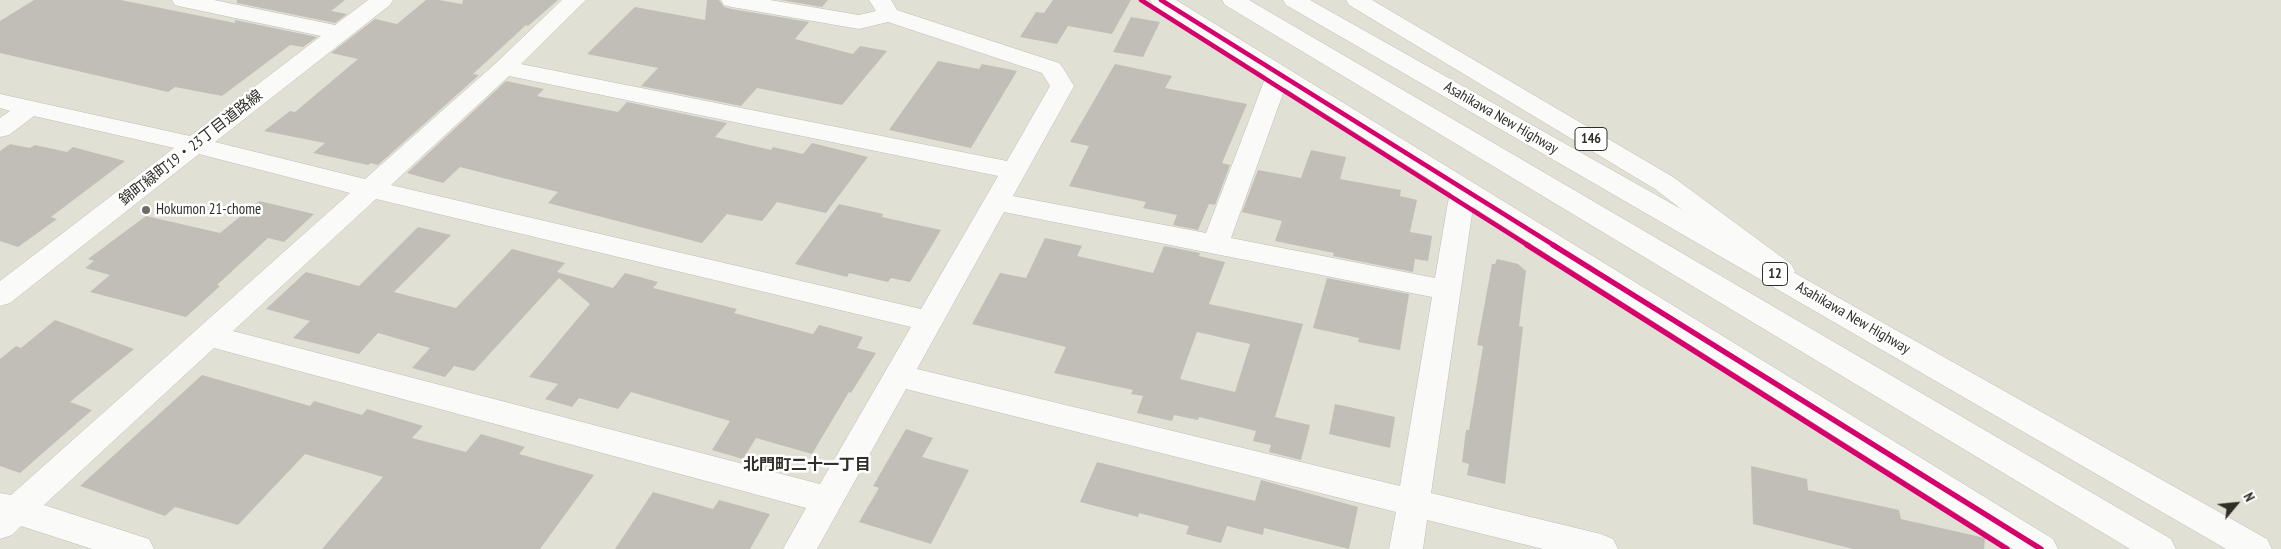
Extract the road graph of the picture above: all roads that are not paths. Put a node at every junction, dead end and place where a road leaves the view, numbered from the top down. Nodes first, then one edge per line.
1 (183, 0) edge
2 (382, 0) edge
3 (575, 0) edge
4 (732, 0) edge
5 (1161, 0) edge
6 (1233, 0) edge
7 (1294, 0) edge
8 (1357, 0) edge
9 (884, 8) edge
10 (339, 33) junction
11 (504, 68) junction
12 (1279, 73) junction
13 (0, 102) edge
14 (30, 108) junction
15 (0, 129) edge
16 (195, 145) junction
17 (1014, 171) junction
18 (370, 189) junction
19 (1466, 189) junction
20 (998, 202) junction
21 (1215, 244) junction
22 (1447, 290) junction
23 (1813, 295) junction
24 (0, 296) edge
25 (929, 321) junction
26 (210, 336) junction
27 (898, 376) junction
28 (827, 500) junction
29 (1414, 502) junction
30 (5, 514) edge
31 (137, 549) edge
32 (800, 549) edge
33 (1406, 549) edge
34 (1601, 549) edge
35 (2041, 549) edge
36 (2159, 549) edge
37 (2255, 549) edge

1 - 10 main road
2 - 10 main road, 錦町緑町19・23丁目道路線
3 - 11 main road
4 - 9 main road
5 - 12 main road
6 - 36 main road
7 - 23 main road, Asahikawa New Highway / 12
8 - 23 main road, 146
9 - 17 main road
10 - 16 main road, 錦町緑町19・23丁目道路線
11 - 17 main road
11 - 18 main road
12 - 19 main road
12 - 21 main road
13 - 14 main road
14 - 15 main road
14 - 16 main road
16 - 18 main road
16 - 24 main road, 錦町緑町19・23丁目道路線
17 - 20 main road
18 - 25 main road
18 - 26 main road
19 - 22 main road
19 - 35 main road
20 - 21 main road
20 - 25 main road
21 - 22 main road
22 - 29 main road
23 - 37 main road, Asahikawa New Highway / 12
25 - 27 main road
26 - 28 main road
26 - 30 main road
27 - 28 main road
27 - 29 main road
28 - 32 main road
29 - 33 main road
29 - 34 main road
30 - 31 main road

